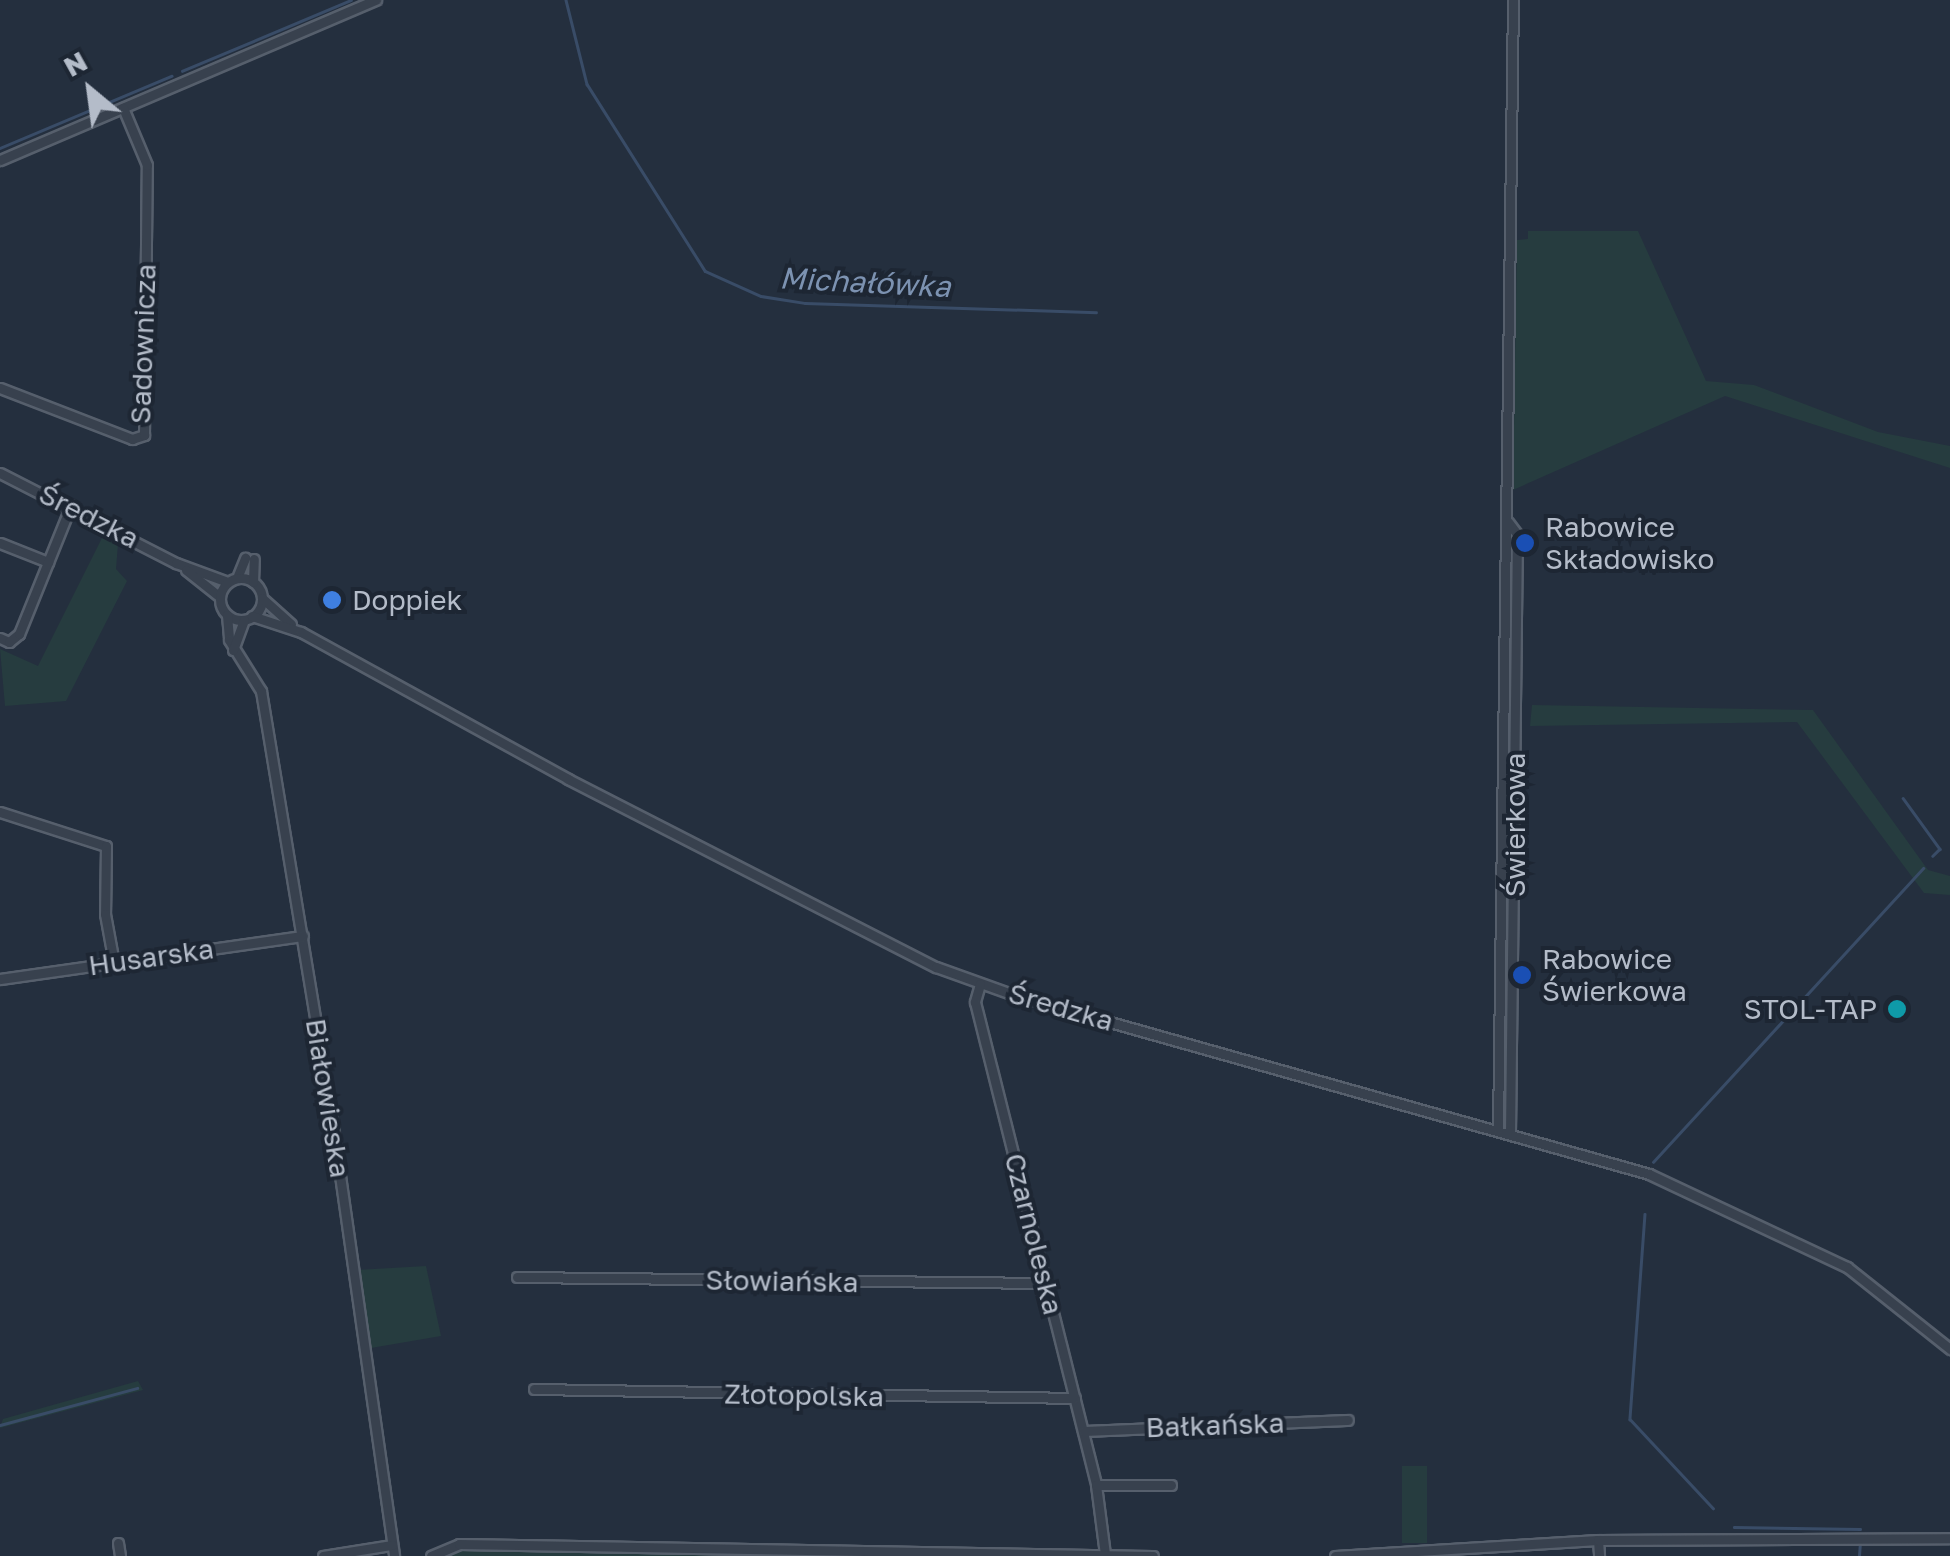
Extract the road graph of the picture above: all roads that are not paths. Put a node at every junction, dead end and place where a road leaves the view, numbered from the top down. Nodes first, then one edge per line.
1 (376, 0) edge
2 (1513, 0) edge
3 (122, 108) junction
4 (0, 160) edge
5 (0, 388) edge
6 (0, 473) edge
7 (70, 505) junction
8 (1508, 522) junction
9 (0, 544) edge
10 (48, 562) junction
11 (176, 563) junction
12 (232, 580) junction
13 (252, 582) junction
14 (220, 597) junction
15 (262, 598) junction
16 (227, 615) junction
17 (248, 618) junction
18 (301, 632) junction
19 (0, 638) edge
20 (233, 650) junction
21 (0, 812) edge
22 (303, 936) junction
23 (114, 963) junction
24 (0, 979) edge
25 (980, 984) junction
26 (1498, 1128) junction
27 (1510, 1132) junction
28 (517, 1277) dead end
29 (1046, 1283) junction
30 (1950, 1348) edge
31 (534, 1389) dead end
32 (1075, 1398) junction
33 (1348, 1420) dead end
34 (1083, 1431) junction
35 (1171, 1485) dead end
36 (1096, 1486) junction
37 (1950, 1538) edge
38 (1598, 1540) junction
39 (118, 1543) dead end
40 (393, 1551) edge
41 (1416, 1552) edge
42 (1105, 1554) edge
43 (120, 1556) edge
44 (323, 1556) edge
45 (431, 1556) edge
46 (1153, 1556) edge
47 (1335, 1556) edge
48 (1599, 1556) edge

1 - 3 street
2 - 8 street, Świerkowa
3 - 4 street
3 - 5 street, Sadownicza
6 - 7 street, Średzka
7 - 10 street
7 - 11 street, Średzka
8 - 26 street, Świerkowa
8 - 27 street, Świerkowa
9 - 10 street
10 - 19 street
11 - 12 street, Średzka
11 - 14 street, Średzka
12 - 13 street
12 - 13 street
12 - 14 street
13 - 15 street
14 - 16 street
15 - 17 street
15 - 18 street, Średzka
16 - 17 street
16 - 20 street, Białowieska
17 - 18 street, Średzka
17 - 20 street
18 - 25 street, Średzka
20 - 22 street, Białowieska
21 - 23 street
22 - 23 street, Husarska
22 - 40 street, Białowieska
23 - 24 street, Husarska
25 - 26 street, Średzka
25 - 29 street, Czarnoleska
26 - 27 street, Średzka
27 - 30 street, Średzka
28 - 29 street, Słowiańska
29 - 32 street, Czarnoleska
31 - 32 street, Złotopolska
32 - 34 street, Czarnoleska
33 - 34 street, Bałkańska
34 - 36 street, Czarnoleska
35 - 36 street
36 - 42 street, Czarnoleska
37 - 38 street
38 - 41 street
38 - 48 street
39 - 43 street
40 - 44 street
41 - 47 street
42 - 45 street
42 - 46 street

